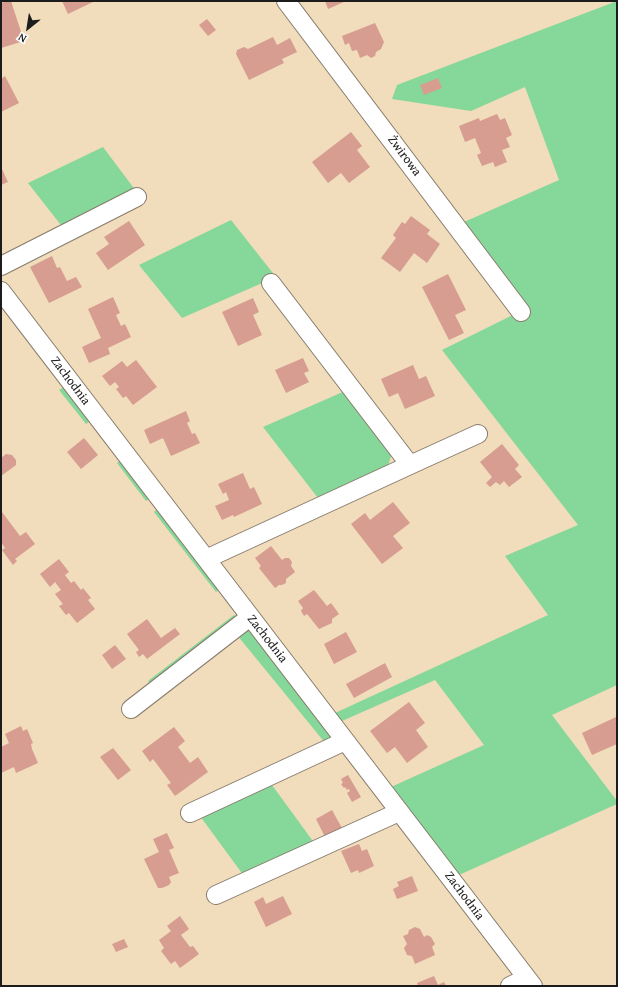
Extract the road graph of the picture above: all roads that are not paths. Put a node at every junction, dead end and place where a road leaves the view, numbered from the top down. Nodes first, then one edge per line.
1 (286, 1) edge
2 (137, 197) dead end
3 (1, 266) edge
4 (271, 283) dead end
5 (1, 291) edge
6 (521, 312) dead end
7 (478, 434) dead end
8 (410, 465) junction
9 (206, 559) junction
10 (250, 617) junction
11 (131, 709) dead end
12 (345, 741) junction
13 (399, 812) junction
14 (190, 813) dead end
15 (216, 895) dead end
16 (530, 982) edge
17 (510, 986) edge

1 - 6 street, Żwirowa
2 - 3 street
4 - 8 street
5 - 9 street, Zachodnia
7 - 8 street
8 - 9 street
9 - 10 street, Zachodnia
10 - 11 street
10 - 12 street, Zachodnia
12 - 13 street, Zachodnia
12 - 14 street
13 - 15 street
13 - 16 street, Zachodnia
16 - 17 street

